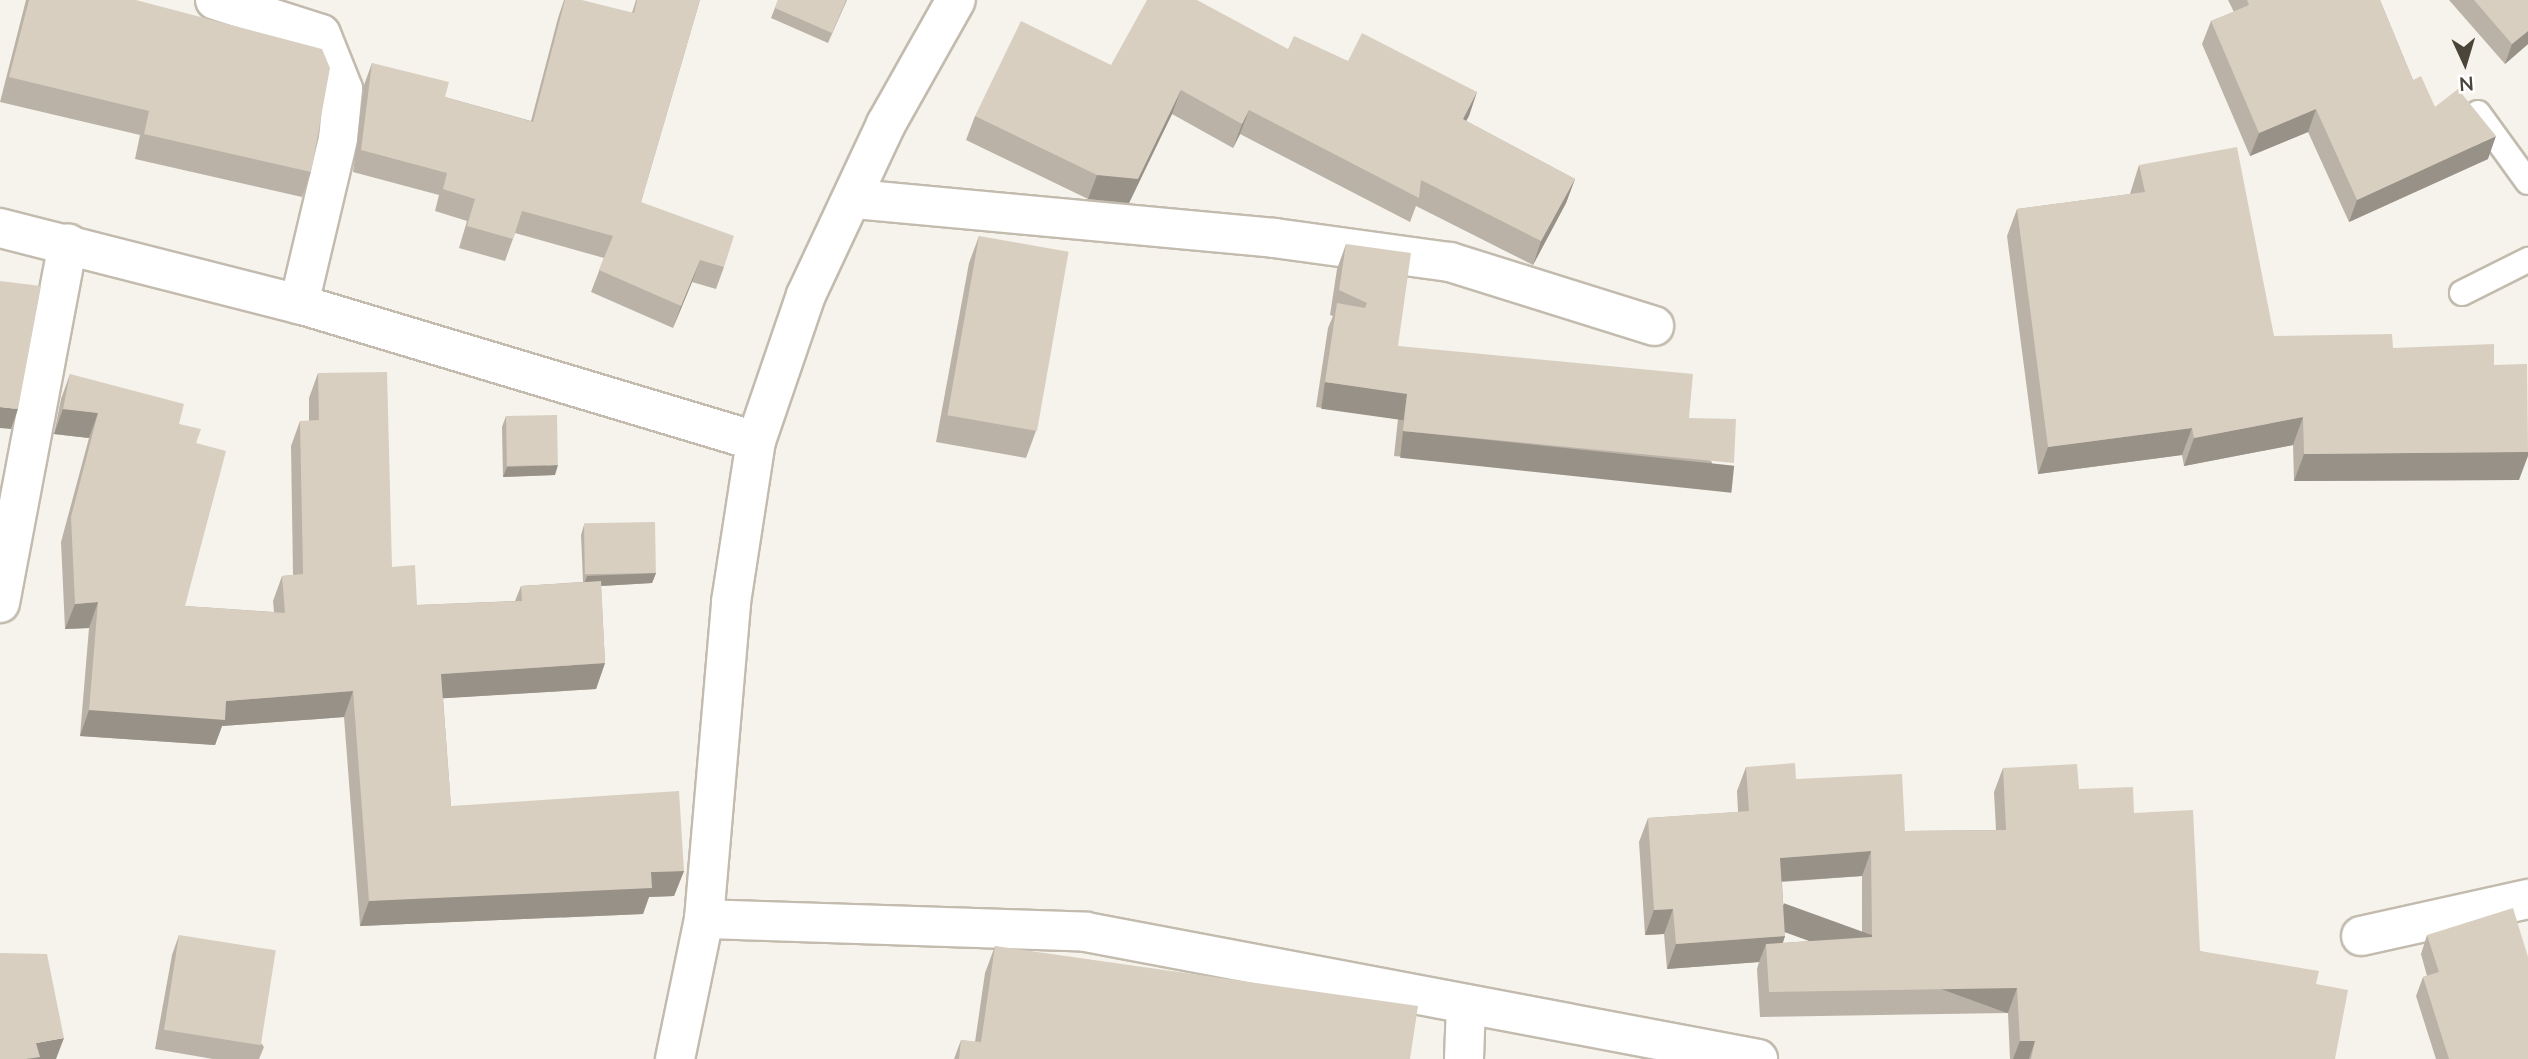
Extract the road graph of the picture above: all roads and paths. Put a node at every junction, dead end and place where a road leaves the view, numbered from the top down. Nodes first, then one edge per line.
1 (215, 0) edge
2 (956, 0) edge
3 (2478, 113) edge
4 (2528, 182) edge
5 (855, 199) junction
6 (0, 228) edge
7 (68, 243) junction
8 (2528, 260) edge
9 (2462, 293) dead end
10 (299, 304) junction
11 (1654, 326) dead end
12 (756, 442) junction
13 (0, 603) edge
14 (2528, 899) edge
15 (704, 919) junction
16 (2361, 936) dead end
17 (1466, 1004) junction
18 (675, 1059) edge
19 (1464, 1059) edge
20 (1758, 1059) edge

1 - 10 street
2 - 5 street
3 - 4 lane
5 - 11 street
5 - 12 street
6 - 7 street
7 - 10 street
7 - 13 street
8 - 9 lane
10 - 12 street
12 - 15 street
14 - 16 street
15 - 17 street
15 - 18 street
17 - 19 street
17 - 20 street

